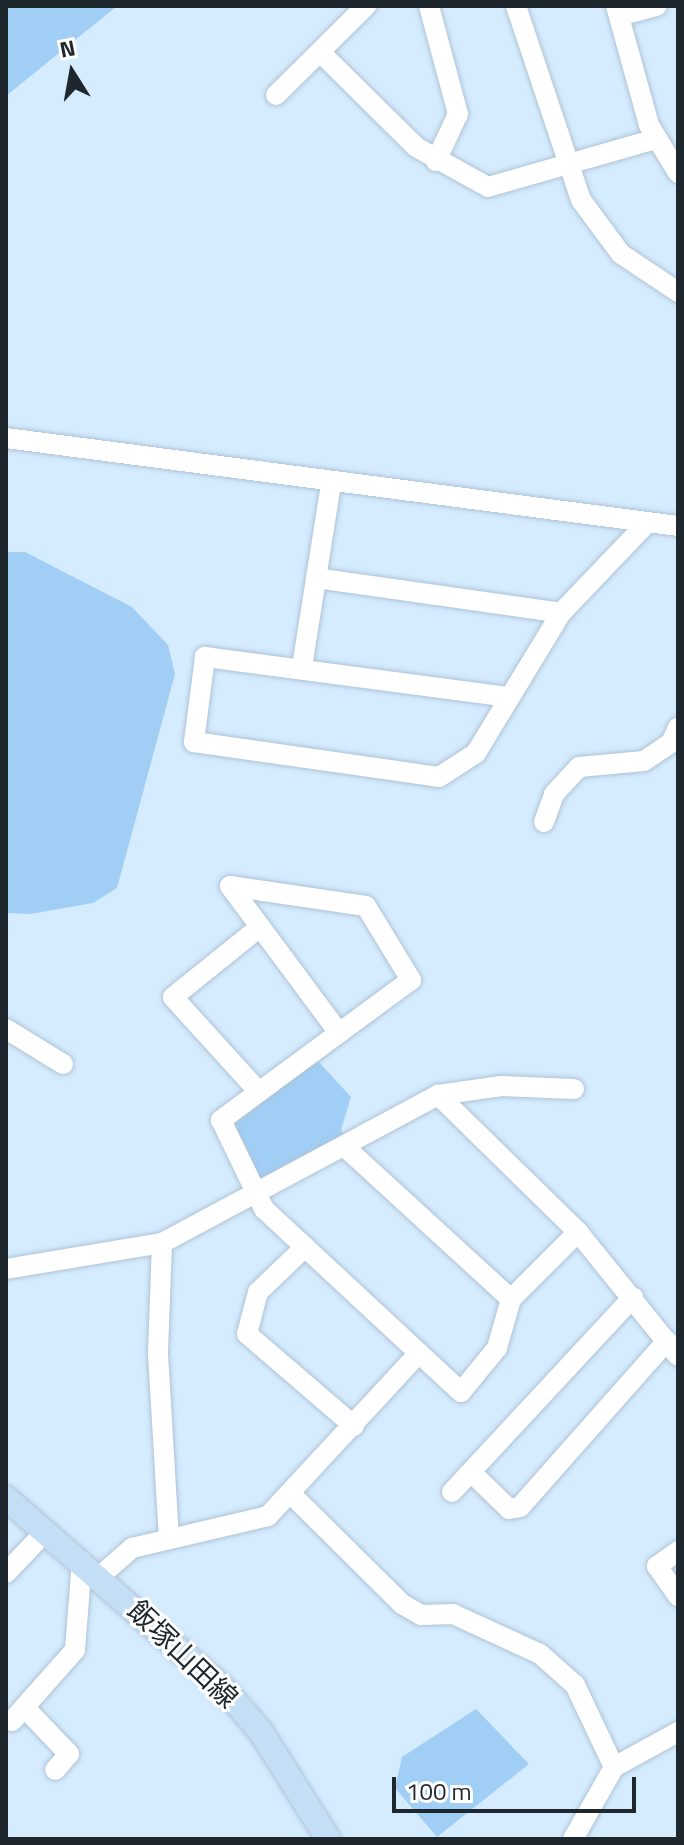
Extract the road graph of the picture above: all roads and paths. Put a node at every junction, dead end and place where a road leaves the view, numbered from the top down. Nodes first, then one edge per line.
1 (366, 6) edge
2 (429, 6) edge
3 (516, 6) edge
4 (657, 6) edge
5 (617, 11) edge
6 (320, 52) junction
7 (276, 95) dead end
8 (655, 139) junction
9 (436, 161) junction
10 (565, 167) junction
11 (678, 173) edge
12 (678, 292) edge
13 (6, 438) edge
14 (331, 483) junction
15 (647, 523) junction
16 (678, 526) edge
17 (316, 578) junction
18 (561, 613) junction
19 (302, 667) junction
20 (509, 697) junction
21 (678, 727) edge
22 (544, 822) dead end
23 (260, 927) junction
24 (6, 1029) edge
25 (339, 1033) junction
26 (63, 1064) dead end
27 (574, 1089) dead end
28 (259, 1092) junction
29 (438, 1095) junction
30 (346, 1148) junction
31 (258, 1196) junction
32 (578, 1232) junction
33 (162, 1243) junction
34 (305, 1247) junction
35 (6, 1269) edge
36 (633, 1297) junction
37 (511, 1299) junction
38 (672, 1348) edge
39 (419, 1353) junction
40 (354, 1426) junction
41 (471, 1472) junction
42 (452, 1492) dead end
43 (292, 1495) junction
44 (6, 1498) edge
45 (46, 1531) junction
46 (169, 1539) junction
47 (678, 1551) edge
48 (91, 1568) junction
49 (6, 1573) edge
50 (678, 1596) edge
51 (678, 1732) edge
52 (614, 1767) junction
53 (55, 1770) dead end
54 (328, 1839) edge
55 (573, 1839) edge

1 - 6 street
2 - 9 street
3 - 10 street
4 - 5 street
5 - 8 street
6 - 7 street
6 - 9 street
8 - 10 street
8 - 11 street
9 - 10 street
10 - 12 street
13 - 14 street
14 - 15 street
14 - 17 street
15 - 16 street
15 - 18 street
17 - 18 street
17 - 19 street
18 - 20 street
19 - 20 street
19 - 20 street
21 - 22 street
23 - 25 street
23 - 25 street
23 - 28 street
24 - 26 street
25 - 28 street
27 - 29 street
28 - 31 street
29 - 30 street
29 - 32 street
30 - 31 street
30 - 37 street
31 - 33 street
31 - 34 street
32 - 36 street
32 - 37 street
33 - 35 street
33 - 46 street
34 - 39 street
34 - 40 street
36 - 38 street
36 - 41 street
37 - 39 street
38 - 41 street
39 - 40 street
40 - 43 street
41 - 42 street
43 - 46 street
43 - 52 street
44 - 45 main road, 飯塚山田線
45 - 48 main road, 飯塚山田線
45 - 49 street
46 - 48 street
47 - 50 street
48 - 53 street
48 - 54 main road, 飯塚山田線
51 - 52 street
52 - 55 street

